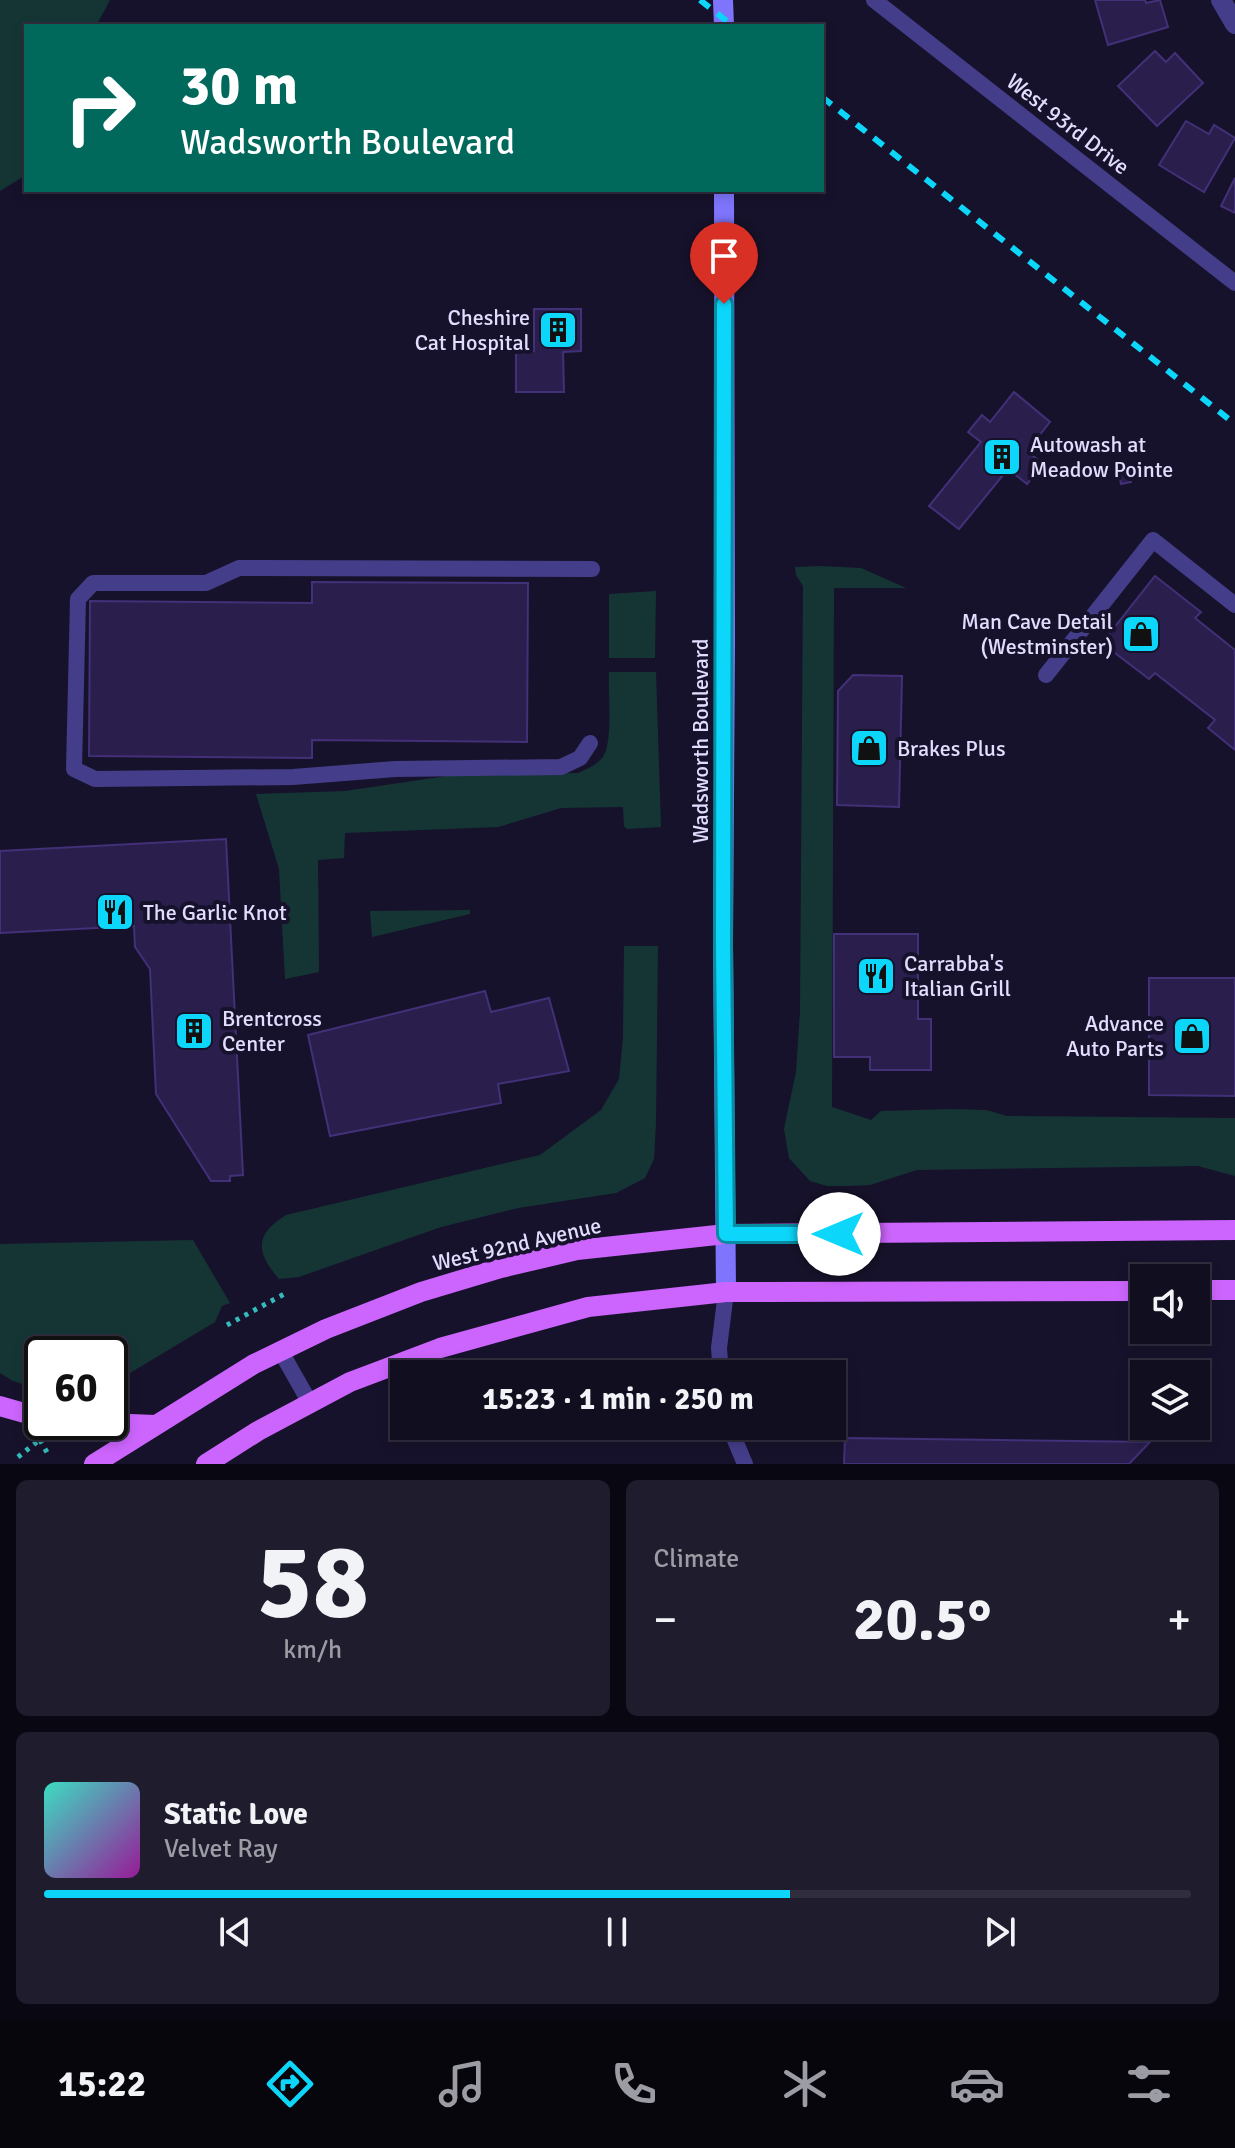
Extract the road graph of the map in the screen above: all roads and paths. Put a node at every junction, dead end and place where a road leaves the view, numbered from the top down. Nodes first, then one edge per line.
1 (723, 0) edge
2 (874, 0) edge
3 (1221, 0) edge
4 (724, 24) edge
5 (1235, 24) edge
6 (724, 192) edge
7 (1235, 283) edge
8 (592, 569) dead end
9 (1235, 605) edge
10 (1046, 675) dead end
11 (590, 743) dead end
12 (1235, 1230) edge
13 (726, 1234) junction
14 (1210, 1290) edge
15 (1235, 1290) edge
16 (1130, 1291) edge
17 (288, 1292) dead end
18 (726, 1292) junction
19 (227, 1325) dead end
20 (280, 1350) junction
21 (720, 1360) edge
22 (310, 1403) junction
23 (0, 1406) edge
24 (24, 1413) edge
25 (128, 1424) edge
26 (155, 1425) junction
27 (735, 1440) edge
28 (48, 1454) dead end
29 (18, 1457) dead end
30 (94, 1464) edge
31 (206, 1464) edge
32 (745, 1464) edge

1 - 4 street
2 - 7 lane, West 93rd Drive
3 - 5 street
6 - 13 street, Wadsworth Boulevard
8 - 11 lane
9 - 10 lane
12 - 13 main road, West 92nd Avenue
13 - 18 street, Wadsworth Boulevard
13 - 20 main road, West 92nd Avenue
14 - 15 main road
16 - 18 main road
17 - 19 path
18 - 21 lane
18 - 22 main road
20 - 22 lane
20 - 26 main road, West 92nd Avenue
22 - 31 main road
23 - 24 main road
25 - 26 main road
26 - 30 main road, West 92nd Avenue
27 - 32 lane
28 - 29 path

